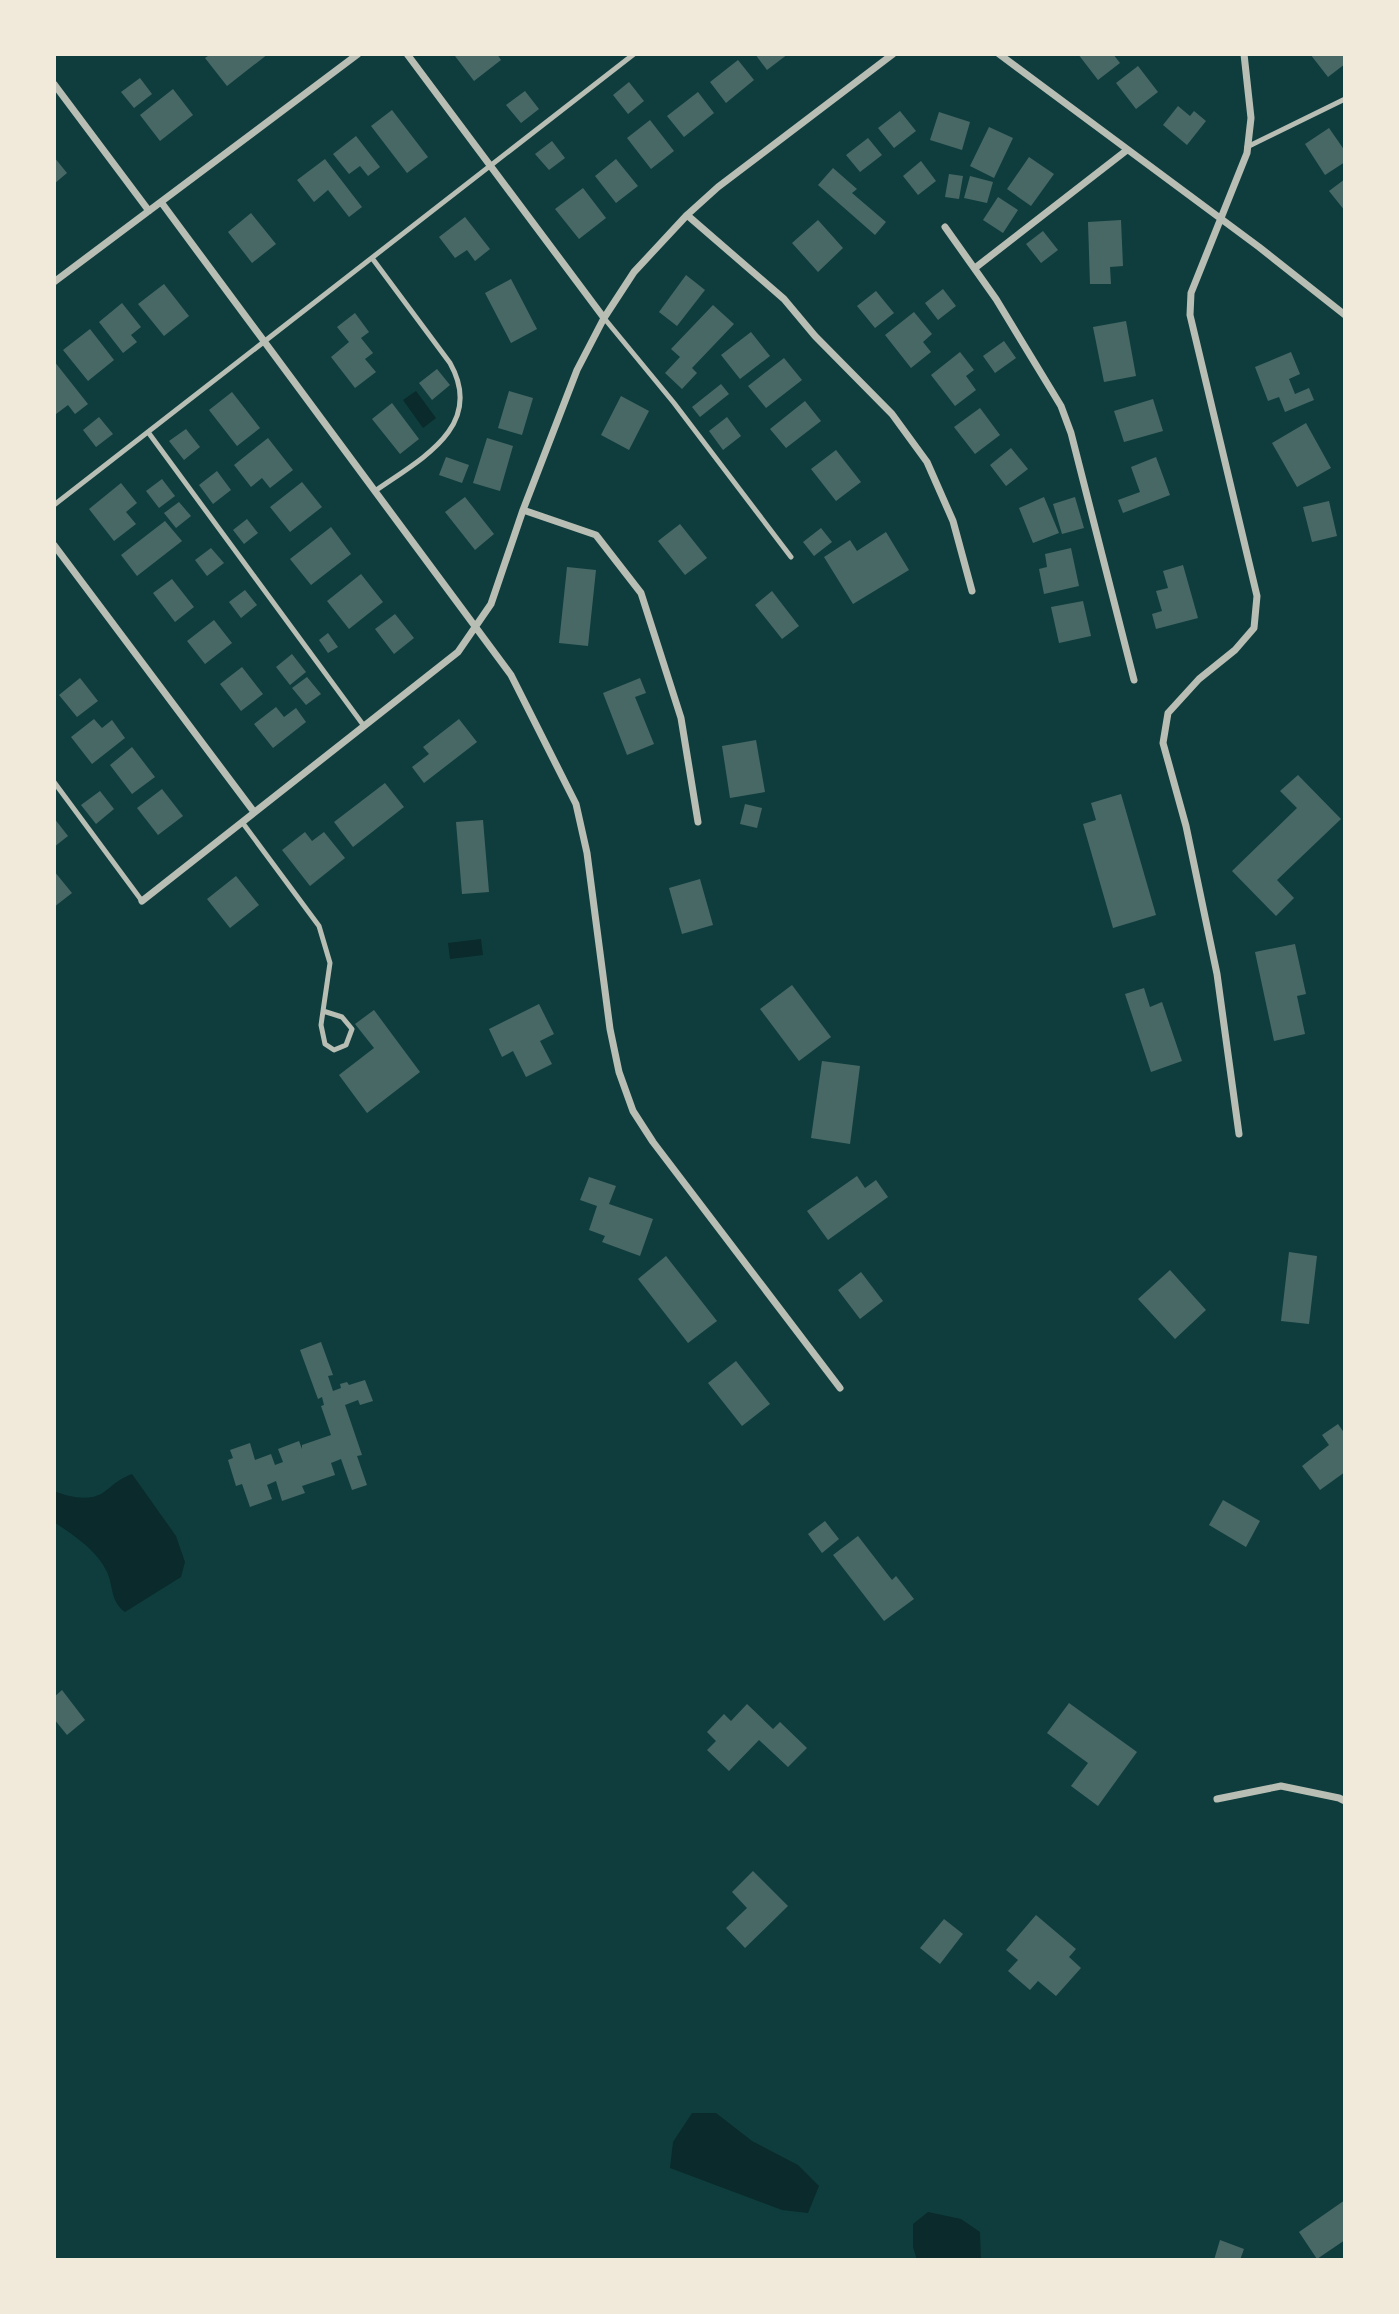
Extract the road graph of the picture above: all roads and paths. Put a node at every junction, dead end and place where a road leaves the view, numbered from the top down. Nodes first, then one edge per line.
1 (358, 54) edge
2 (407, 54) edge
3 (634, 54) edge
4 (893, 54) edge
5 (999, 54) edge
6 (1244, 54) edge
7 (54, 84) edge
8 (1345, 99) edge
9 (1247, 147) junction
10 (1127, 150) junction
11 (490, 166) junction
12 (161, 202) junction
13 (149, 211) junction
14 (687, 215) junction
15 (1219, 218) junction
16 (945, 227) dead end
17 (372, 258) junction
18 (975, 268) junction
19 (54, 282) edge
20 (1345, 315) edge
21 (604, 318) junction
22 (264, 341) junction
23 (148, 432) junction
24 (375, 491) junction
25 (54, 505) edge
26 (523, 510) junction
27 (54, 545) edge
28 (791, 557) dead end
29 (972, 591) dead end
30 (475, 627) junction
31 (1134, 680) dead end
32 (364, 726) junction
33 (54, 782) edge
34 (254, 812) junction
35 (242, 822) junction
36 (698, 822) dead end
37 (142, 901) joint
38 (323, 1011) junction
39 (1239, 1134) dead end
40 (840, 1388) dead end
41 (1217, 1799) dead end
42 (1345, 1801) edge

1 - 12 street
2 - 11 street
3 - 11 lane
4 - 14 street
5 - 10 street
6 - 9 street
7 - 13 street
8 - 9 lane
9 - 15 street
10 - 15 street
10 - 18 street
11 - 17 lane
11 - 21 street
12 - 13 street
12 - 22 street
13 - 19 street
14 - 21 street
14 - 29 street
15 - 20 street
15 - 39 street
16 - 18 street
17 - 22 lane
17 - 24 lane
18 - 31 street
21 - 26 street
21 - 28 lane
22 - 23 lane
22 - 24 street
23 - 25 lane
23 - 32 lane
24 - 30 street
26 - 30 street
26 - 36 street
27 - 34 street
30 - 32 street
30 - 40 street
32 - 34 street
33 - 37 lane
34 - 35 street
35 - 37 street
35 - 38 lane
38 - 38 lane
41 - 42 street

